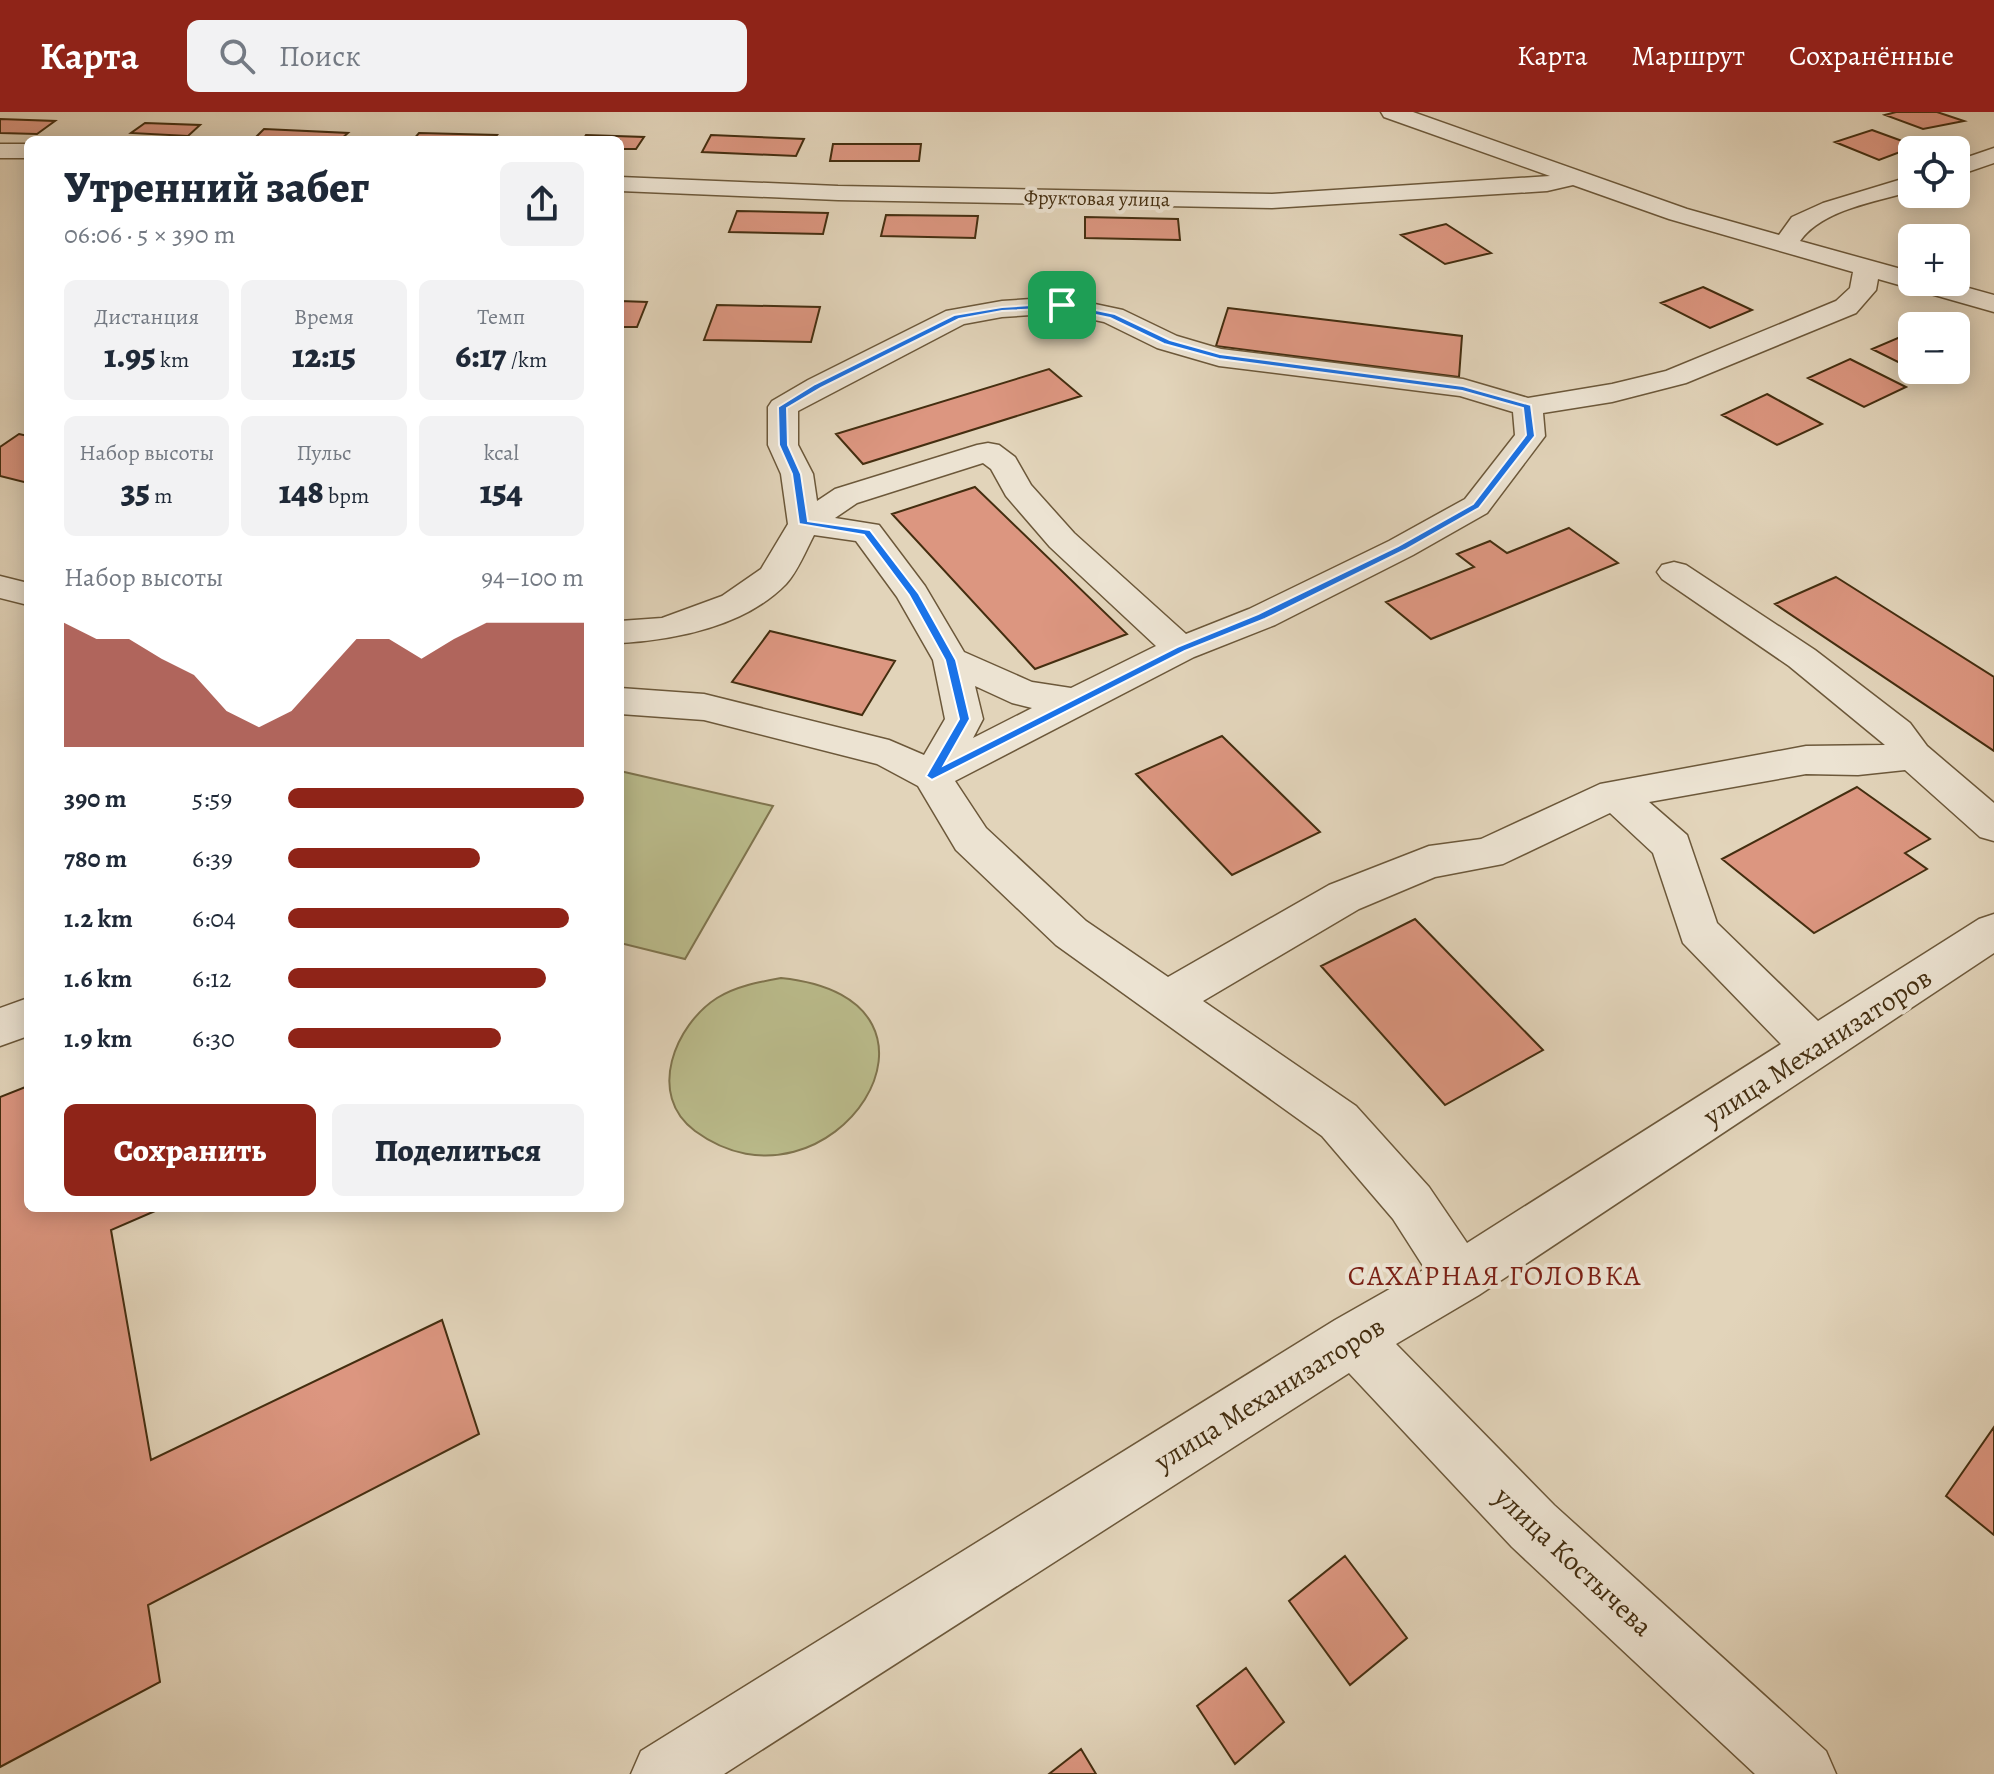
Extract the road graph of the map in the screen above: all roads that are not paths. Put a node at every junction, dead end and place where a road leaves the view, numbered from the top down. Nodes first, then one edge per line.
1 (1392, 112) edge
2 (1436, 117) edge
3 (0, 151) edge
4 (24, 151) edge
5 (1994, 155) edge
6 (1970, 164) edge
7 (1572, 178) junction
8 (624, 184) edge
9 (1898, 187) edge
10 (1785, 244) junction
11 (1867, 268) junction
12 (1898, 276) edge
13 (1966, 296) edge
14 (1994, 304) edge
15 (1527, 407) junction
16 (804, 524) junction
17 (1674, 572) dead end
18 (0, 587) edge
19 (24, 593) edge
20 (624, 632) edge
21 (1181, 649) junction
22 (951, 660) junction
23 (1025, 694) junction
24 (624, 701) edge
25 (1075, 701) junction
26 (964, 719) junction
27 (1913, 756) junction
28 (932, 776) junction
29 (1614, 794) junction
30 (1994, 826) edge
31 (1994, 931) edge
32 (1164, 1001) junction
33 (24, 1018) edge
34 (0, 1027) edge
35 (1815, 1048) junction
36 (1460, 1277) junction
37 (1354, 1339) junction
38 (664, 1774) edge
39 (1803, 1774) edge

1 - 2 street
2 - 7 street
3 - 4 street
5 - 6 street
7 - 8 street, Фруктовая улица
7 - 10 street
9 - 10 street
10 - 11 street
11 - 12 street
11 - 15 street
13 - 14 street
15 - 16 street
15 - 21 street
16 - 20 street
16 - 21 street
16 - 22 street
17 - 27 street
18 - 19 street
21 - 25 street
22 - 23 street
22 - 26 street
23 - 25 street
23 - 26 street
24 - 28 street
25 - 28 street
26 - 28 street
27 - 29 street
27 - 30 street
28 - 32 street
29 - 32 street
29 - 35 street
31 - 35 street, улица Механизаторов
32 - 36 street
33 - 34 street
35 - 36 street, улица Механизаторов
36 - 37 street, улица Механизаторов
37 - 38 street, улица Механизаторов
37 - 39 street, улица Костычева

